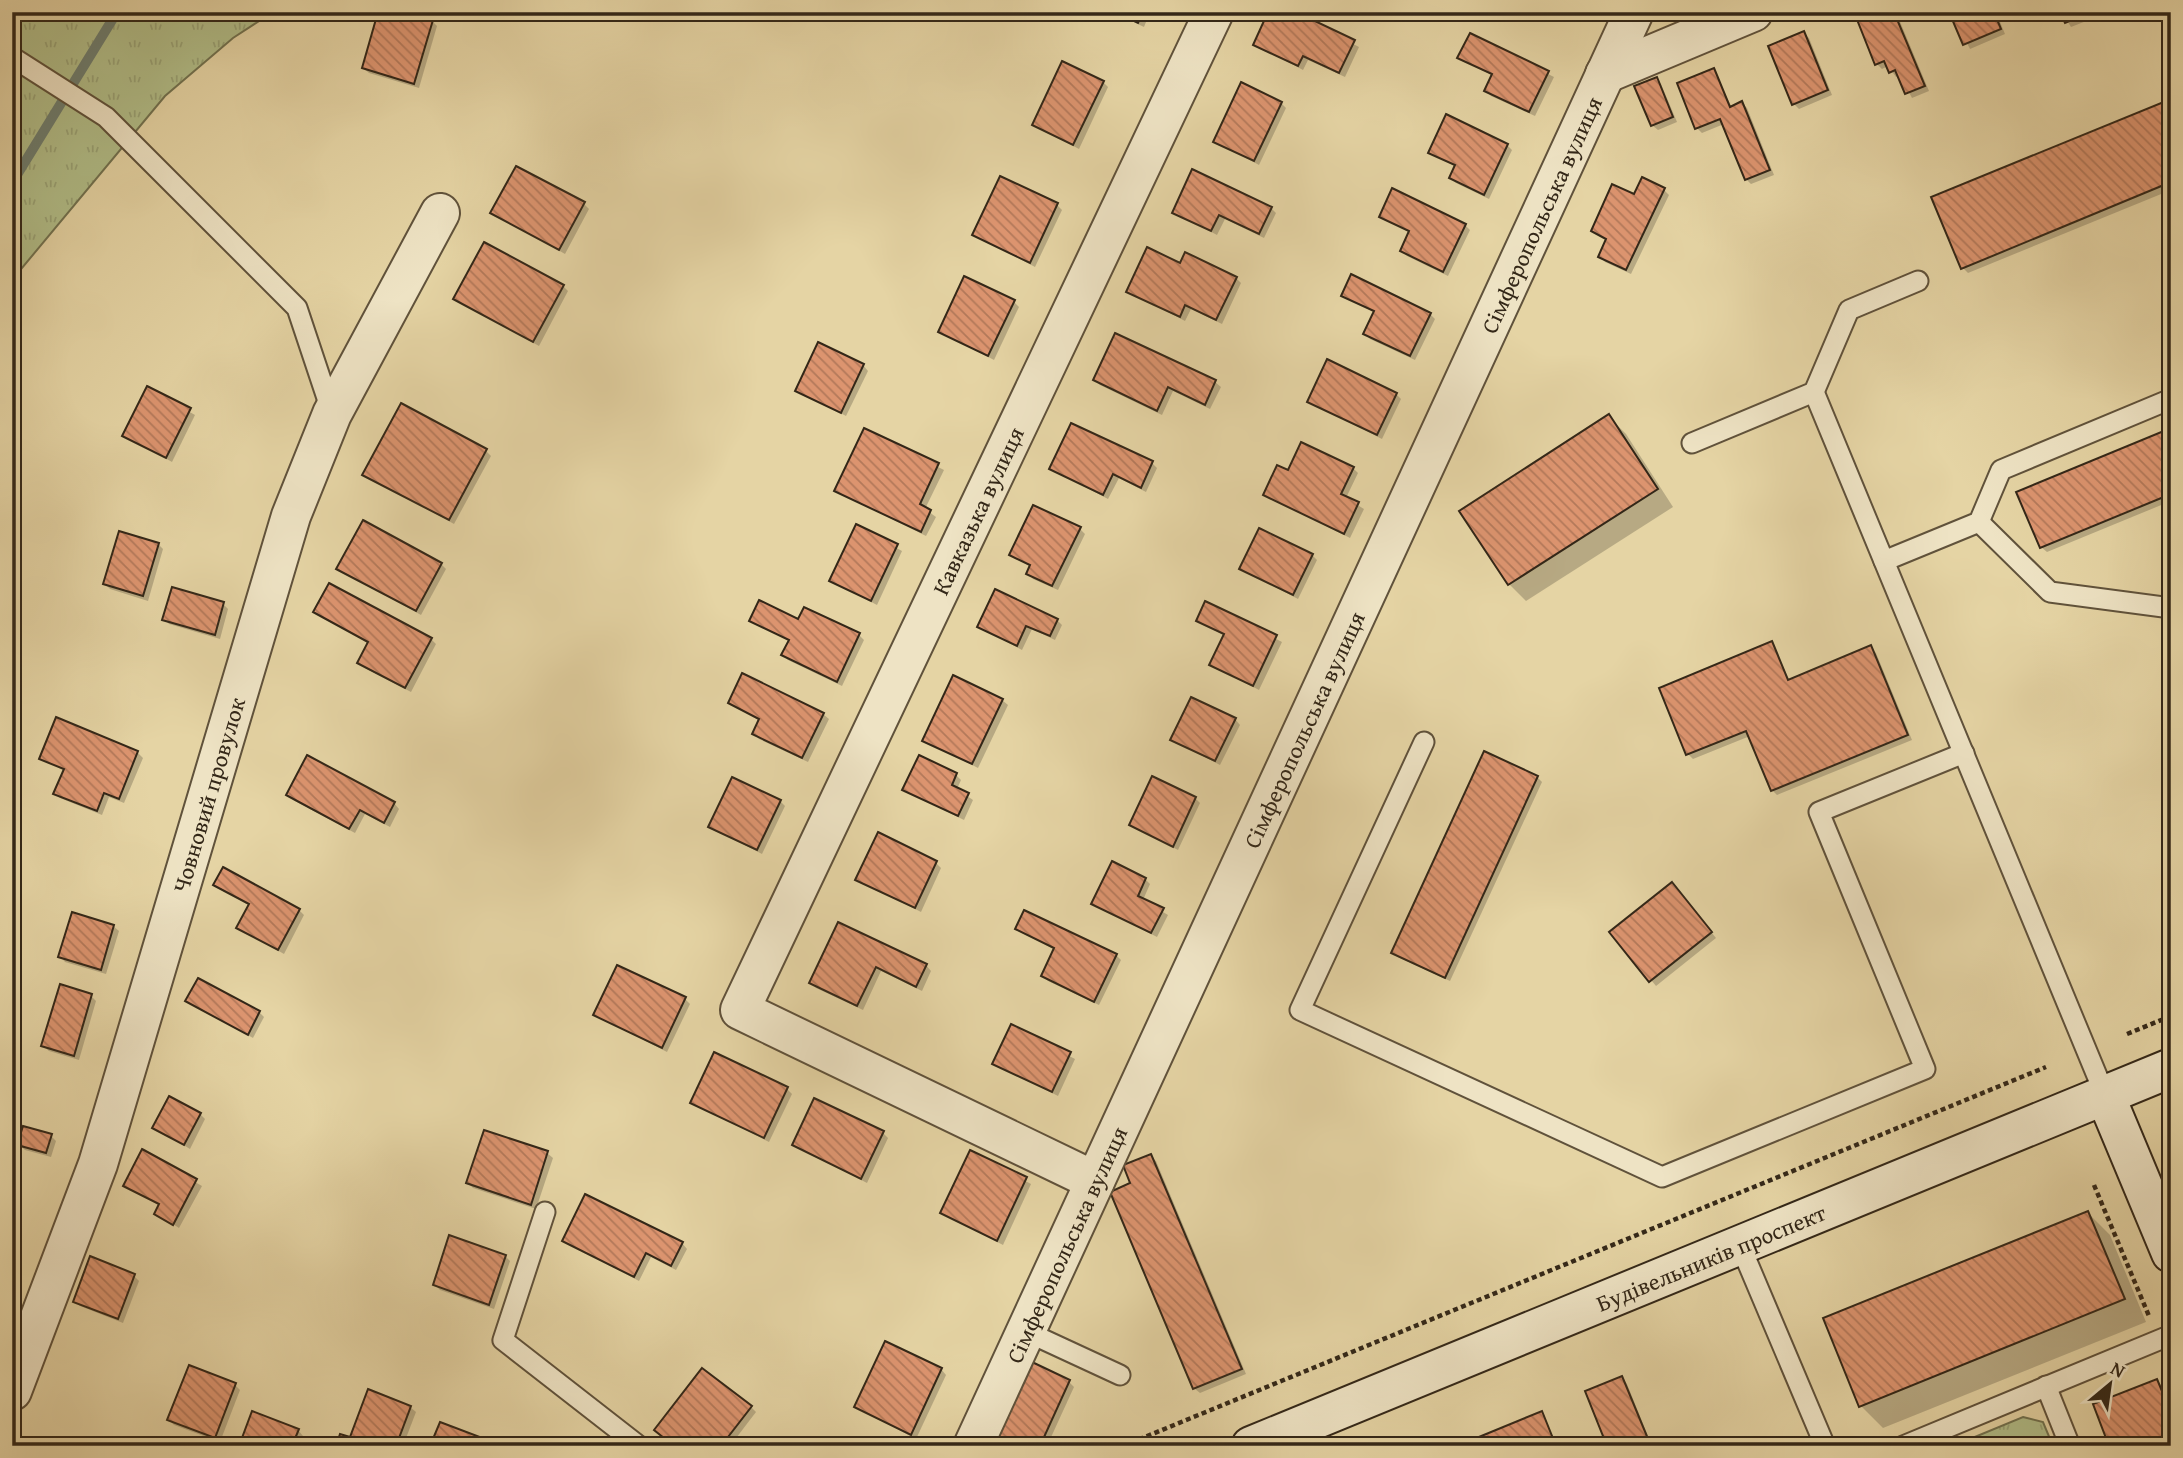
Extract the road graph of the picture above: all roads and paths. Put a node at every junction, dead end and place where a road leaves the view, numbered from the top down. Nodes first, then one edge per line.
1 (1214, 12) edge
2 (1634, 12) edge
3 (1753, 12) edge
4 (12, 57) edge
5 (1605, 74) junction
6 (440, 212) dead end
7 (1918, 281) dead end
8 (1814, 392) junction
9 (2171, 400) edge
10 (332, 414) junction
11 (1692, 443) dead end
12 (1979, 522) junction
13 (1884, 561) junction
14 (2171, 608) edge
15 (1424, 742) dead end
16 (1964, 753) junction
17 (2171, 1016) edge
18 (2127, 1034) dead end
19 (2046, 1067) dead end
20 (2171, 1068) edge
21 (2105, 1095) junction
22 (1095, 1181) junction
23 (2094, 1185) dead end
24 (545, 1212) dead end
25 (1740, 1245) junction
26 (2171, 1253) edge
27 (1026, 1331) junction
28 (2165, 1337) edge
29 (1120, 1375) dead end
30 (2046, 1386) junction
31 (12, 1391) edge
32 (12, 1436) edge
33 (33, 1446) edge
34 (639, 1446) edge
35 (972, 1446) edge
36 (1123, 1446) edge
37 (1251, 1446) edge
38 (1825, 1446) edge
39 (1903, 1446) edge
40 (2070, 1446) edge

1 - 22 street, Кавказька вулиця
2 - 5 street, Сімферопольська вулиця
3 - 5 street
4 - 10 lane
5 - 22 street, Сімферопольська вулиця
6 - 10 street, Човновий провулок
7 - 8 lane
8 - 11 lane
8 - 13 lane
9 - 12 lane
10 - 31 street, Човновий провулок
12 - 13 lane
12 - 14 lane
13 - 16 lane
15 - 16 lane
16 - 21 lane
17 - 18 path
19 - 36 path
20 - 21 street, Будівельників проспект
21 - 25 street, Будівельників проспект
21 - 26 street
22 - 27 street, Сімферопольська вулиця
23 - 28 path
24 - 34 lane
25 - 37 street, Будівельників проспект
25 - 38 lane
27 - 29 lane
27 - 35 street, Сімферопольська вулиця
28 - 30 lane
30 - 39 lane
30 - 40 lane
32 - 33 path

